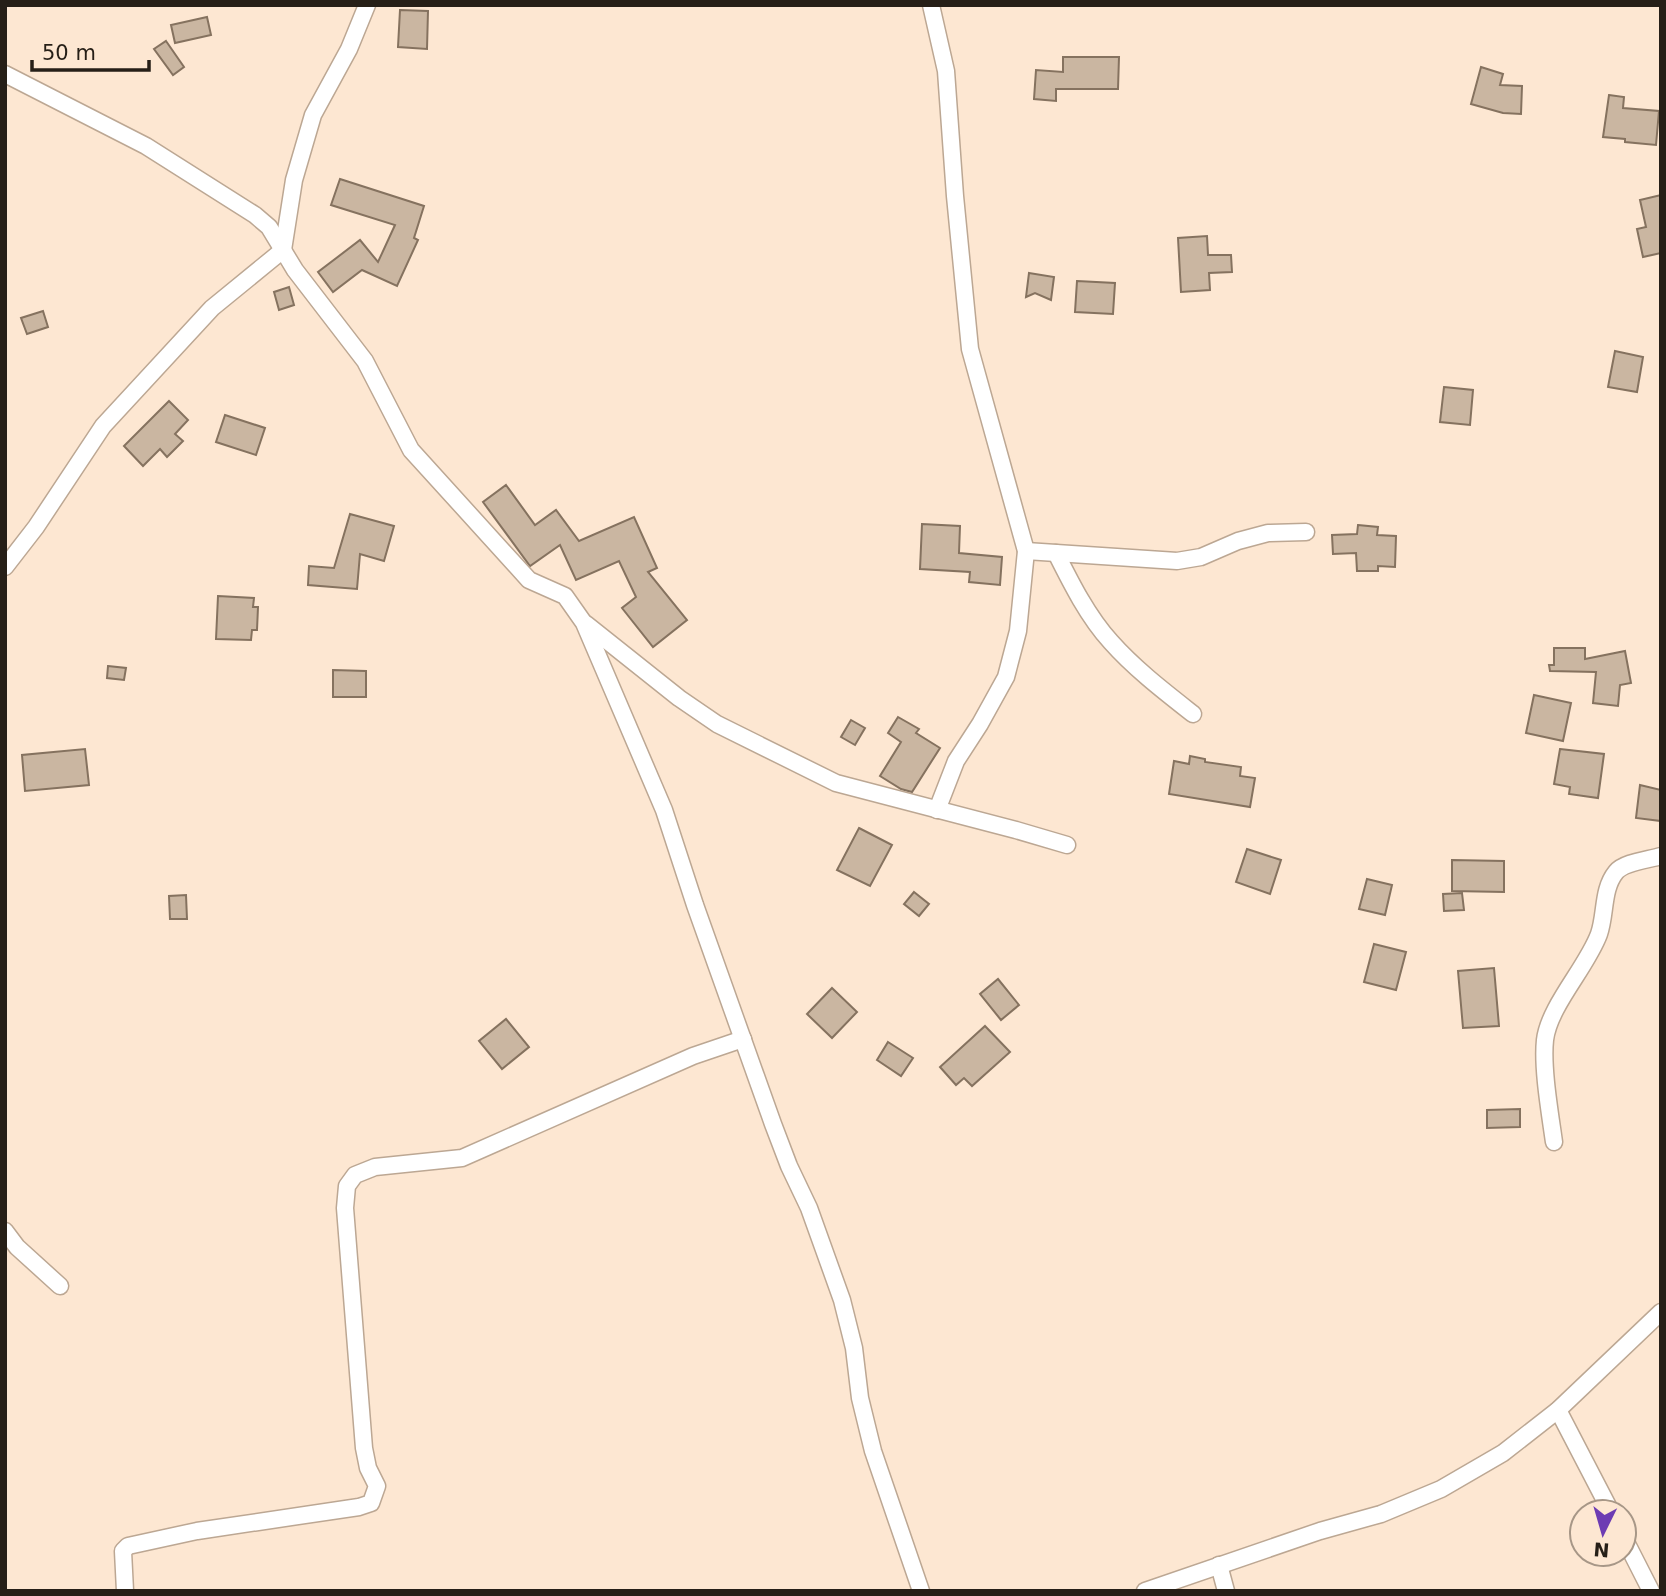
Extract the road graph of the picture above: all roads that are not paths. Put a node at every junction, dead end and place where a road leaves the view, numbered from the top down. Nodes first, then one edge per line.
1 (367, 5) edge
2 (931, 5) edge
3 (5, 74) edge
4 (282, 250) junction
5 (1306, 532) dead end
6 (1026, 551) junction
7 (1056, 553) junction
8 (5, 567) edge
9 (584, 623) junction
10 (1193, 714) dead end
11 (937, 810) junction
12 (1067, 845) dead end
13 (1661, 856) edge
14 (743, 1039) junction
15 (1554, 1142) dead end
16 (5, 1231) edge
17 (60, 1286) dead end
18 (1661, 1312) edge
19 (1558, 1410) junction
20 (1604, 1498) edge
21 (1219, 1565) junction
22 (1638, 1565) edge
23 (125, 1591) edge
24 (921, 1591) edge
25 (1145, 1591) edge
26 (1226, 1591) edge
27 (1651, 1591) edge

1 - 4 street
2 - 6 street
3 - 4 street
4 - 8 street
4 - 9 street
5 - 7 street
6 - 7 street
6 - 11 street
7 - 10 street
9 - 11 street
9 - 14 street
11 - 12 street
13 - 15 street
14 - 23 street
14 - 24 street
16 - 17 street
18 - 19 street
19 - 20 street
19 - 21 street
21 - 25 street
21 - 26 street
22 - 27 street

